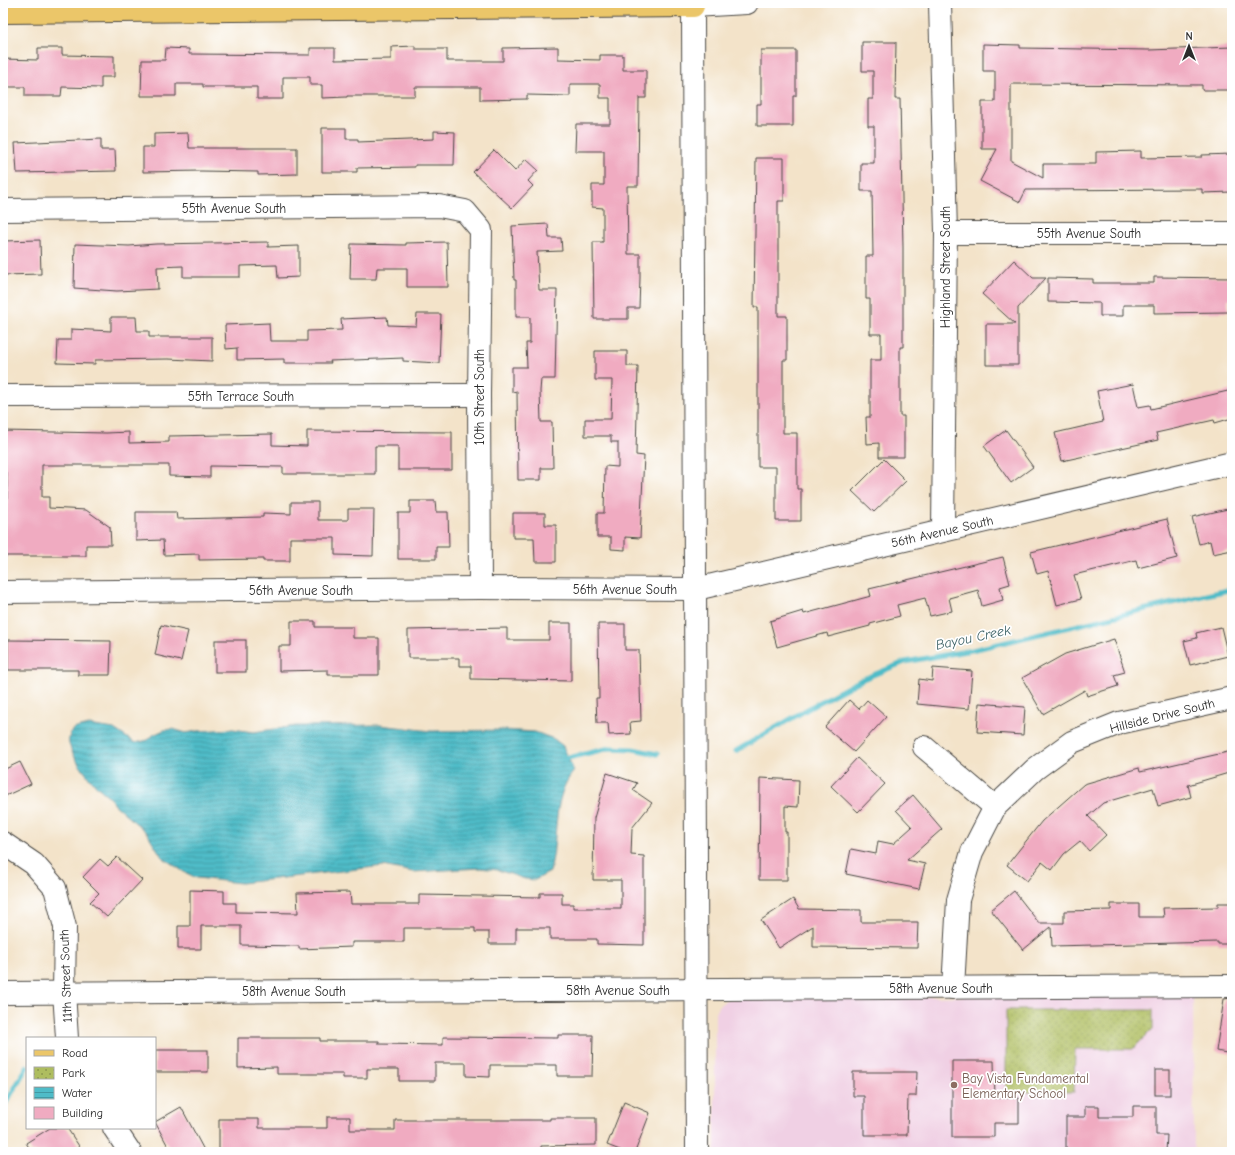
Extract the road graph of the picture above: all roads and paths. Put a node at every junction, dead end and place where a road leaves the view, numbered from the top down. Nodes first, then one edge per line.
1 (747, 3) edge
2 (940, 3) edge
3 (447, 5) edge
4 (693, 5) edge
5 (3, 12) edge
6 (3, 210) edge
7 (465, 210) joint
8 (946, 233) junction
9 (1232, 233) edge
10 (479, 395) junction
11 (3, 396) edge
12 (1232, 463) edge
13 (943, 530) junction
14 (480, 588) junction
15 (696, 590) junction
16 (3, 592) edge
17 (1232, 698) edge
18 (924, 747) dead end
19 (995, 807) junction
20 (3, 843) edge
21 (1232, 986) edge
22 (953, 988) junction
23 (697, 990) junction
24 (3, 992) edge
25 (64, 992) junction
26 (67, 1037) edge
27 (115, 1129) edge
28 (130, 1152) edge
29 (697, 1152) edge

1 - 4 street
2 - 8 street, Highland Street South
3 - 4 main road
3 - 5 main road
4 - 15 street
6 - 7 street, 55th Avenue South
7 - 10 street, 10th Street South
8 - 9 street, 55th Avenue South
8 - 13 street, Highland Street South
10 - 11 street, 55th Terrace South
10 - 14 street, 10th Street South
12 - 13 street, 56th Avenue South
13 - 15 street, 56th Avenue South
14 - 15 street, 56th Avenue South
14 - 16 street, 56th Avenue South
15 - 23 street
17 - 19 street, Hillside Drive South
18 - 19 street
19 - 22 street, Hillside Drive South
20 - 25 street, 11th Street South
21 - 22 street, 58th Avenue South
22 - 23 street, 58th Avenue South
23 - 25 street, 58th Avenue South
23 - 29 street
24 - 25 street, 58th Avenue South
25 - 26 street, 11th Street South
27 - 28 street

